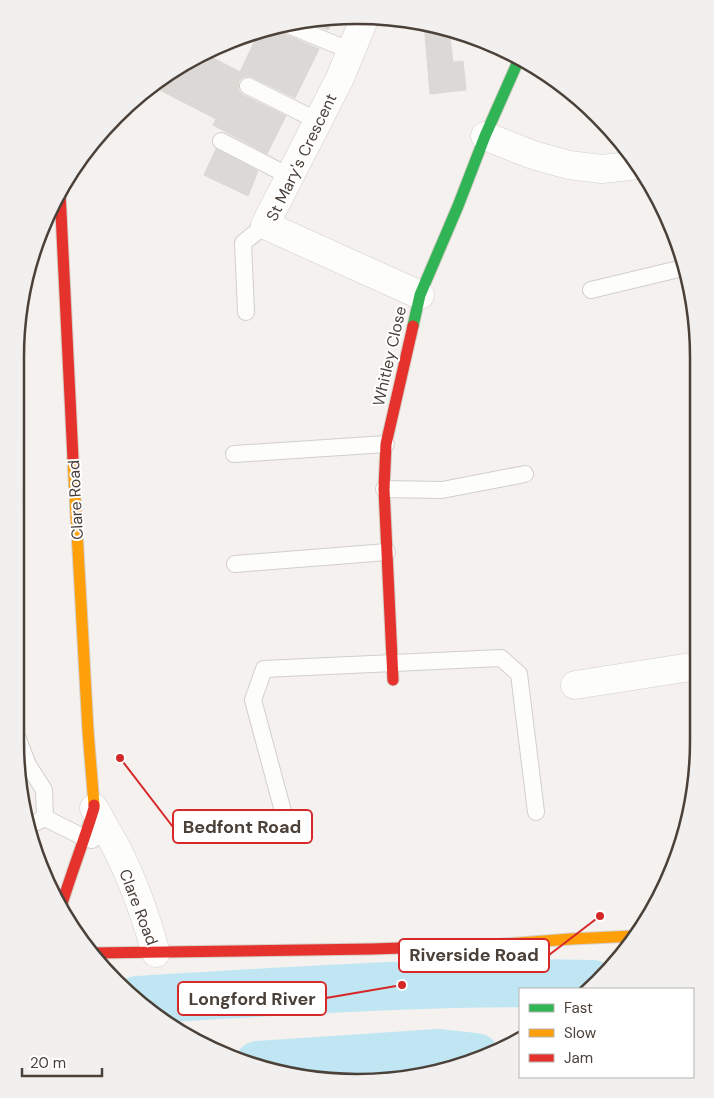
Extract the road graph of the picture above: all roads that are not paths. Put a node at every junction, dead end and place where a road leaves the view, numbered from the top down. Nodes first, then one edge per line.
1 (362, 24) edge
2 (298, 29) edge
3 (351, 51) junction
4 (517, 64) edge
5 (248, 86) dead end
6 (318, 121) junction
7 (485, 136) junction
8 (221, 141) dead end
9 (630, 166) edge
10 (290, 176) junction
11 (61, 205) edge
12 (264, 225) junction
13 (678, 269) edge
14 (591, 290) dead end
15 (420, 295) junction
16 (246, 312) dead end
17 (386, 444) junction
18 (234, 454) dead end
19 (525, 474) dead end
20 (384, 489) junction
21 (387, 552) junction
22 (235, 564) dead end
23 (393, 664) junction
24 (690, 668) edge
25 (394, 680) dead end
26 (575, 685) dead end
27 (24, 755) edge
28 (94, 808) junction
29 (536, 812) dead end
30 (284, 815) dead end
31 (45, 818) junction
32 (34, 823) edge
33 (85, 838) junction
34 (115, 846) junction
35 (63, 899) edge
36 (627, 936) edge
37 (100, 953) edge
38 (156, 953) junction

1 - 3 street, St Mary's Crescent
2 - 3 lane
3 - 6 street, St Mary's Crescent
4 - 7 street, Whitley Close
5 - 6 lane
6 - 10 street, St Mary's Crescent
7 - 9 street
7 - 15 street, Whitley Close
8 - 10 lane
10 - 12 street, St Mary's Crescent
11 - 28 street, Clare Road
12 - 15 street, St Mary's Crescent
12 - 16 lane
13 - 14 lane
15 - 17 street, Whitley Close
17 - 18 lane
17 - 20 street, Whitley Close
19 - 20 lane
20 - 21 street, Whitley Close
21 - 22 lane
21 - 23 street, Whitley Close
23 - 25 street, Whitley Close
23 - 29 lane
23 - 30 lane
24 - 26 street
27 - 31 lane
28 - 33 street, Clare Road
28 - 34 street, Clare Road
31 - 32 lane
31 - 33 lane
33 - 34 lane
33 - 35 street, Clare Road
34 - 38 street, Clare Road
36 - 38 street
37 - 38 street

